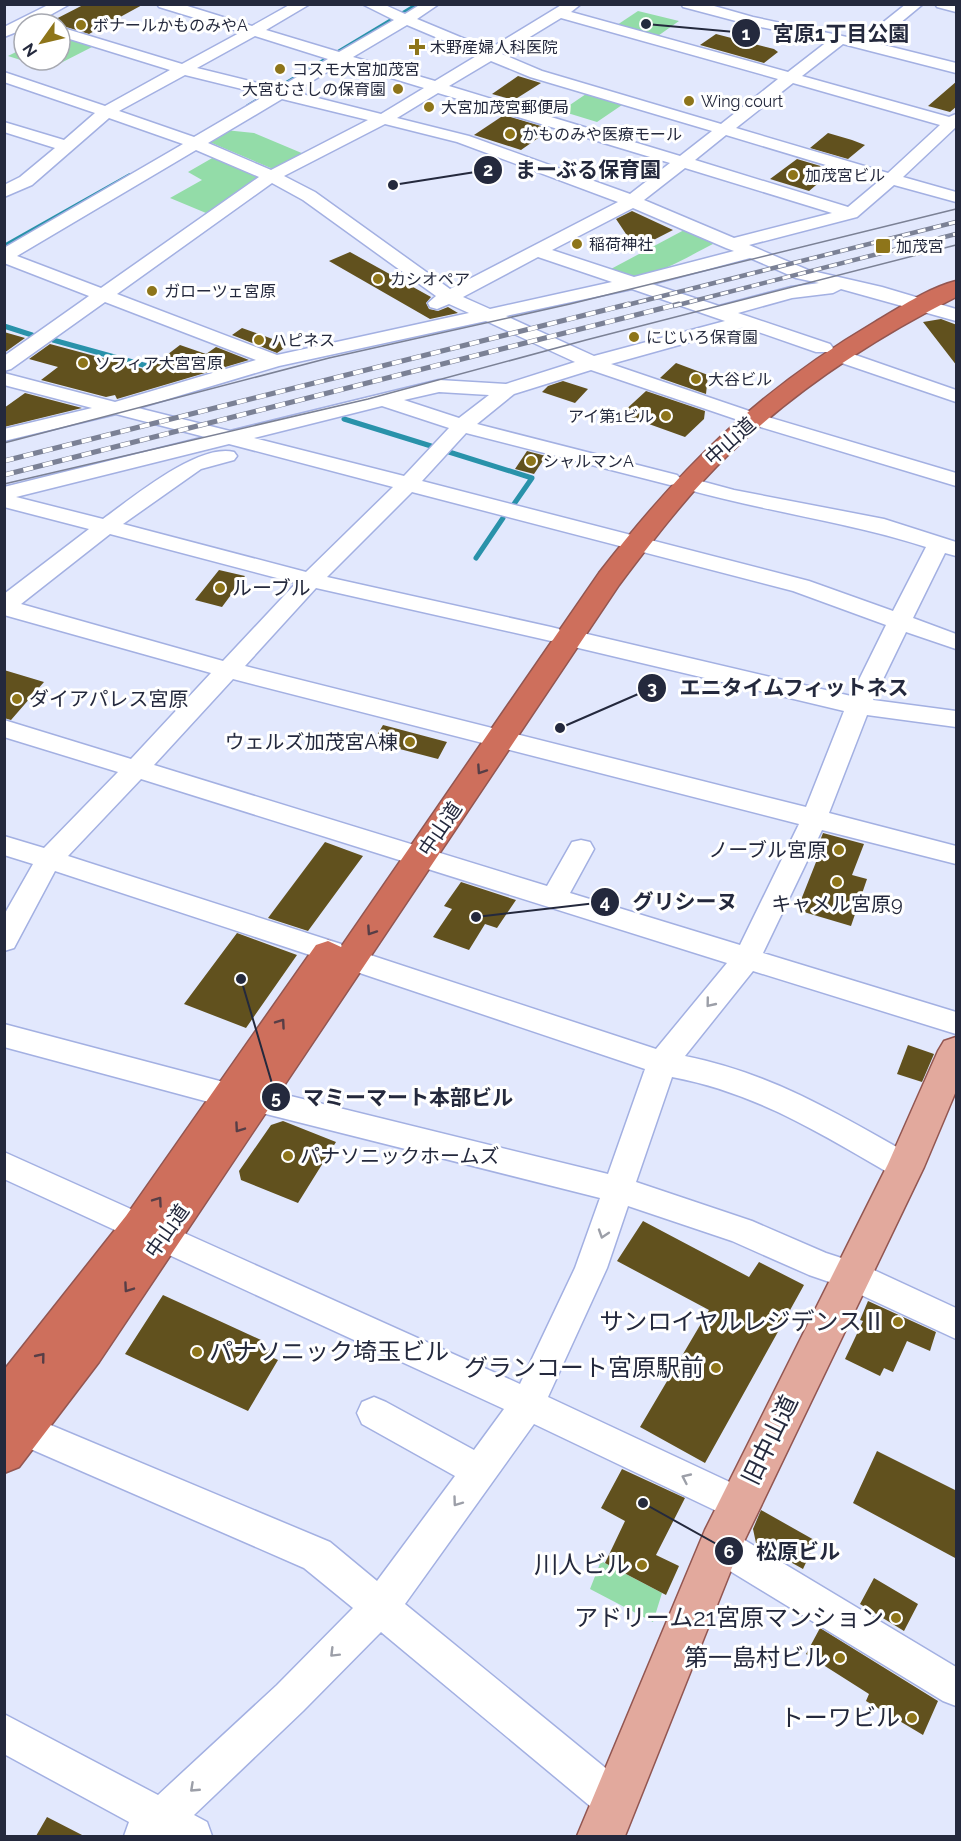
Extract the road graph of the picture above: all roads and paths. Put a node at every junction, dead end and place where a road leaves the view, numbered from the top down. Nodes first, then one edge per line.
1 (164, 4) edge
2 (303, 4) edge
3 (369, 4) edge
4 (432, 4) edge
5 (916, 4) edge
6 (942, 4) edge
7 (706, 6) edge
8 (957, 8) edge
9 (566, 9) edge
10 (404, 14) edge
11 (253, 33) junction
12 (72, 35) edge
13 (840, 39) junction
14 (149, 44) dead end
15 (864, 45) junction
16 (128, 46) junction
17 (490, 54) junction
18 (334, 57) junction
19 (957, 68) edge
20 (185, 70) junction
21 (4, 77) edge
22 (791, 78) junction
23 (435, 87) junction
24 (274, 92) junction
25 (106, 112) junction
26 (386, 118) junction
27 (955, 121) edge
28 (4, 127) edge
29 (726, 130) junction
30 (190, 142) junction
31 (66, 146) junction
32 (683, 162) junction
33 (271, 176) junction
34 (891, 179) junction
35 (4, 192) edge
36 (957, 197) edge
37 (632, 201) junction
38 (851, 213) junction
39 (4, 243) edge
40 (741, 248) junction
41 (535, 250) junction
42 (4, 257) edge
43 (957, 274) edge
44 (634, 283) junction
45 (849, 286) junction
46 (957, 288) edge
47 (102, 296) junction
48 (449, 297) junction
49 (913, 303) junction
50 (720, 312) junction
51 (486, 315) junction
52 (957, 315) edge
53 (745, 321) junction
54 (387, 336) junction
55 (830, 352) junction
56 (275, 361) junction
57 (592, 363) junction
58 (4, 365) edge
59 (4, 379) edge
60 (507, 390) junction
61 (957, 396) edge
62 (386, 401) junction
63 (116, 408) junction
64 (745, 416) junction
65 (462, 426) junction
66 (4, 435) edge
67 (226, 438) junction
68 (262, 445) junction
69 (957, 480) edge
70 (678, 481) junction
71 (408, 484) junction
72 (4, 493) edge
73 (4, 500) edge
74 (104, 528) junction
75 (627, 541) junction
76 (947, 546) edge
77 (311, 580) junction
78 (4, 606) edge
79 (899, 622) junction
80 (560, 636) junction
81 (957, 642) edge
82 (228, 670) junction
83 (858, 706) junction
84 (957, 719) edge
85 (4, 728) edge
86 (491, 736) junction
87 (137, 768) junction
88 (814, 820) junction
89 (4, 845) edge
90 (582, 849) dead end
91 (411, 854) junction
92 (957, 855) edge
93 (49, 859) junction
94 (554, 898) junction
95 (4, 941) edge
96 (341, 955) junction
97 (747, 958) junction
98 (4, 1035) edge
99 (956, 1047) edge
100 (662, 1062) junction
101 (244, 1098) junction
102 (4, 1165) edge
103 (905, 1167) junction
104 (618, 1189) junction
105 (151, 1233) junction
106 (852, 1275) junction
107 (957, 1324) edge
108 (528, 1404) junction
109 (374, 1413) dead end
110 (10, 1428) edge
111 (480, 1471) junction
112 (739, 1503) junction
113 (720, 1545) junction
114 (381, 1606) junction
115 (957, 1688) edge
116 (4, 1733) edge
117 (608, 1819) edge
118 (165, 1830) edge

1 - 11 street
2 - 11 street
3 - 10 street
4 - 10 street
5 - 15 street
6 - 8 street
7 - 13 street
9 - 17 street
9 - 22 street
10 - 17 street
10 - 18 street
11 - 18 street
11 - 20 street
12 - 16 street
13 - 15 street
13 - 22 street
14 - 16 street
15 - 19 street
16 - 20 street
17 - 23 street
17 - 29 street
18 - 23 street
18 - 24 street
20 - 24 street
20 - 25 street
21 - 25 street
22 - 27 street
22 - 29 street
23 - 26 street
23 - 32 street
24 - 26 street
24 - 30 street
25 - 30 street
25 - 31 street
26 - 33 street
26 - 37 street
27 - 34 street
28 - 31 street
29 - 32 street
29 - 34 street
30 - 33 street
30 - 39 street
30 - 42 street
31 - 35 street
32 - 37 street
32 - 38 street
33 - 47 street
33 - 48 street
34 - 36 street
34 - 38 street
37 - 40 street
37 - 41 street
38 - 40 street
40 - 44 street
40 - 45 street
41 - 44 street
41 - 48 street
42 - 47 street
43 - 49 highway, 中山道
44 - 50 street
44 - 51 street
45 - 49 street
45 - 50 street
46 - 49 highway, 中山道
47 - 56 street
47 - 58 street
48 - 51 street
48 - 54 street
49 - 52 street
49 - 55 highway, 中山道
50 - 53 street
51 - 54 street
51 - 57 street
53 - 55 street
53 - 57 street
54 - 56 street
55 - 61 street
55 - 64 highway, 中山道
56 - 63 street
57 - 60 street
57 - 64 street
59 - 63 street
60 - 62 street
60 - 65 street
62 - 65 street
62 - 67 street
63 - 66 street
63 - 67 street
64 - 69 street
64 - 70 highway, 中山道
65 - 70 street
65 - 71 street
67 - 68 street
67 - 72 street
68 - 71 street
68 - 74 street
70 - 75 highway, 中山道
70 - 76 street
71 - 75 street
71 - 77 street
73 - 74 street
74 - 77 street
74 - 78 street
75 - 79 street
75 - 80 highway, 中山道
76 - 79 street
77 - 80 street
77 - 82 street
78 - 82 street
79 - 81 street
79 - 83 street
80 - 83 street
80 - 86 highway, 中山道
82 - 86 street
82 - 87 street
83 - 84 street
83 - 88 street
85 - 87 street
86 - 88 street
86 - 91 highway, 中山道
87 - 91 street
87 - 93 street
88 - 92 street
88 - 97 street
89 - 93 street
90 - 94 street
91 - 94 street
91 - 96 highway, 中山道
93 - 95 street
93 - 96 street
94 - 97 street
96 - 100 street
96 - 101 highway, 中山道
97 - 99 street
97 -> 100 street
98 - 101 street
99 - 103 main road, 旧中山道
100 - 103 street
100 - 104 street
101 - 104 street
101 - 105 highway, 中山道
102 - 105 street
103 - 106 main road, 旧中山道
104 - 106 street
104 -> 108 street
105 - 108 street
105 - 110 highway, 中山道
106 - 107 street
106 - 112 main road, 旧中山道
108 - 111 street
112 -> 108 street
109 - 111 street
110 - 114 street
111 -> 114 street
112 - 113 main road, 旧中山道
113 - 115 street
113 - 117 main road, 旧中山道
114 - 117 street
114 -> 118 street
116 - 118 street

